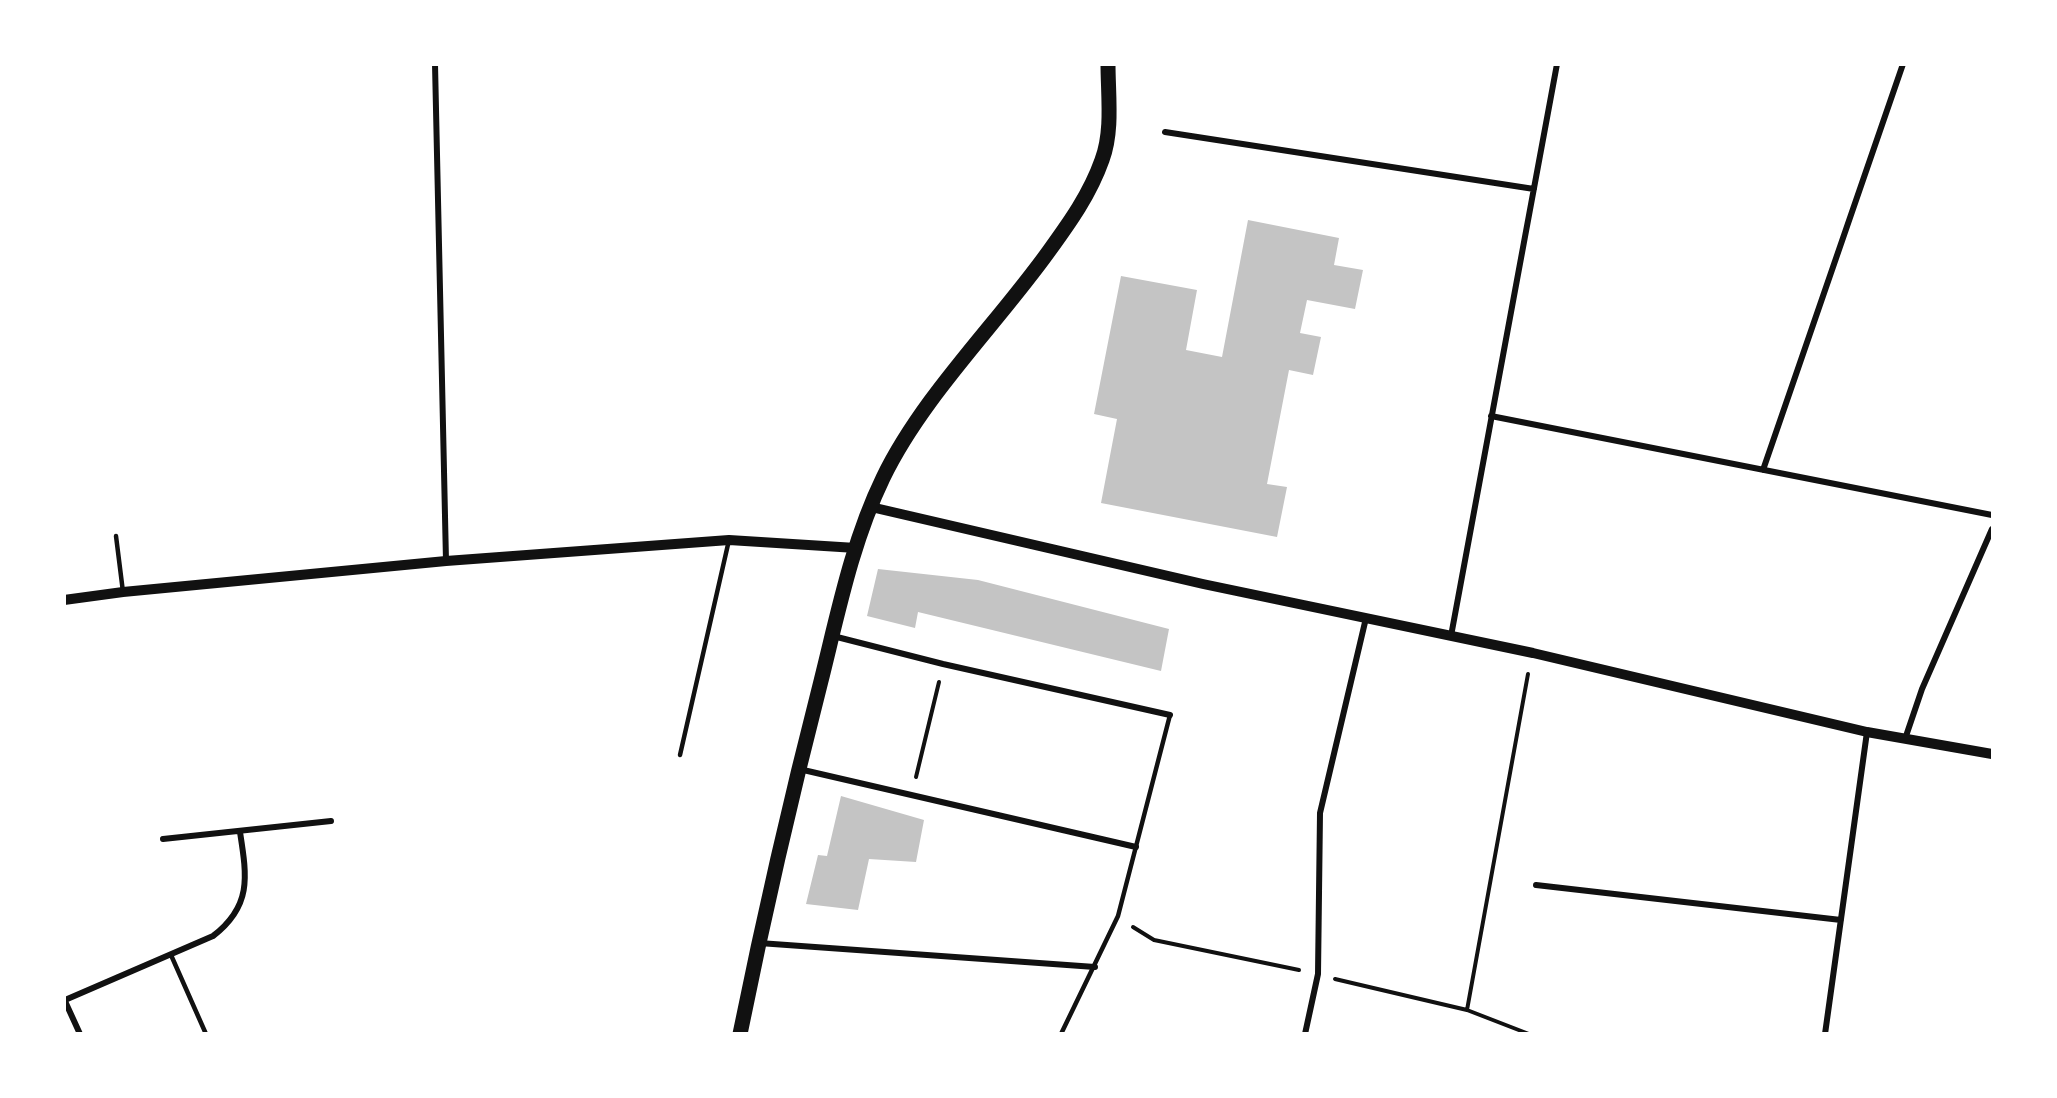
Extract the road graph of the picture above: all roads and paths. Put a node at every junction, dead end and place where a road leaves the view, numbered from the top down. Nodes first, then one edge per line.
1 (435, 64) edge
2 (1108, 64) edge
3 (1557, 64) edge
4 (1903, 64) edge
5 (1165, 132) dead end
6 (1534, 189) junction
7 (1491, 416) junction
8 (1763, 470) junction
9 (871, 507) junction
10 (1992, 515) edge
11 (1992, 529) edge
12 (116, 537) dead end
13 (729, 540) junction
14 (856, 548) junction
15 (446, 561) junction
16 (123, 592) junction
17 (64, 600) edge
18 (1366, 618) junction
19 (832, 636) junction
20 (1451, 636) junction
21 (1533, 653) junction
22 (943, 664) junction
23 (1170, 715) joint
24 (1867, 732) junction
25 (1905, 739) junction
26 (1992, 754) edge
27 (680, 756) dead end
28 (798, 769) junction
29 (912, 796) junction
30 (331, 821) dead end
31 (240, 832) junction
32 (163, 839) dead end
33 (1137, 847) junction
34 (1536, 885) dead end
35 (1841, 920) junction
36 (1154, 940) dead end
37 (758, 943) junction
38 (171, 955) junction
39 (1095, 967) junction
40 (1318, 974) junction
41 (65, 999) edge
42 (1467, 1010) junction
43 (80, 1034) edge
44 (206, 1034) edge
45 (740, 1034) edge
46 (1061, 1034) edge
47 (1305, 1034) edge
48 (1529, 1034) edge
49 (1825, 1034) edge

1 - 15 street
2 - 9 main road
3 - 6 street
4 - 8 street
5 - 6 street
6 - 7 street
7 - 8 street
7 - 20 street
8 - 10 street
9 - 14 main road
9 - 18 street
11 - 25 street
12 - 16 lane
13 - 14 street
13 - 15 street
13 - 27 lane
14 - 19 main road
15 - 16 street
16 - 17 street
18 - 20 street
18 - 40 street
19 - 22 street
19 - 28 main road
20 - 21 street
21 - 24 street
21 - 42 path
22 - 23 street
22 - 29 path
23 - 33 lane
24 - 25 street
24 - 35 street
25 - 26 street
28 - 29 street
28 - 37 main road
29 - 33 street
30 - 31 street
31 - 32 street
31 - 38 street
33 - 39 lane
34 - 35 street
35 - 49 street
36 - 40 path
37 - 39 street
37 - 45 main road
38 - 41 street
38 - 44 lane
39 - 46 lane
40 - 42 path
40 - 47 street
41 - 43 street
42 - 48 path

